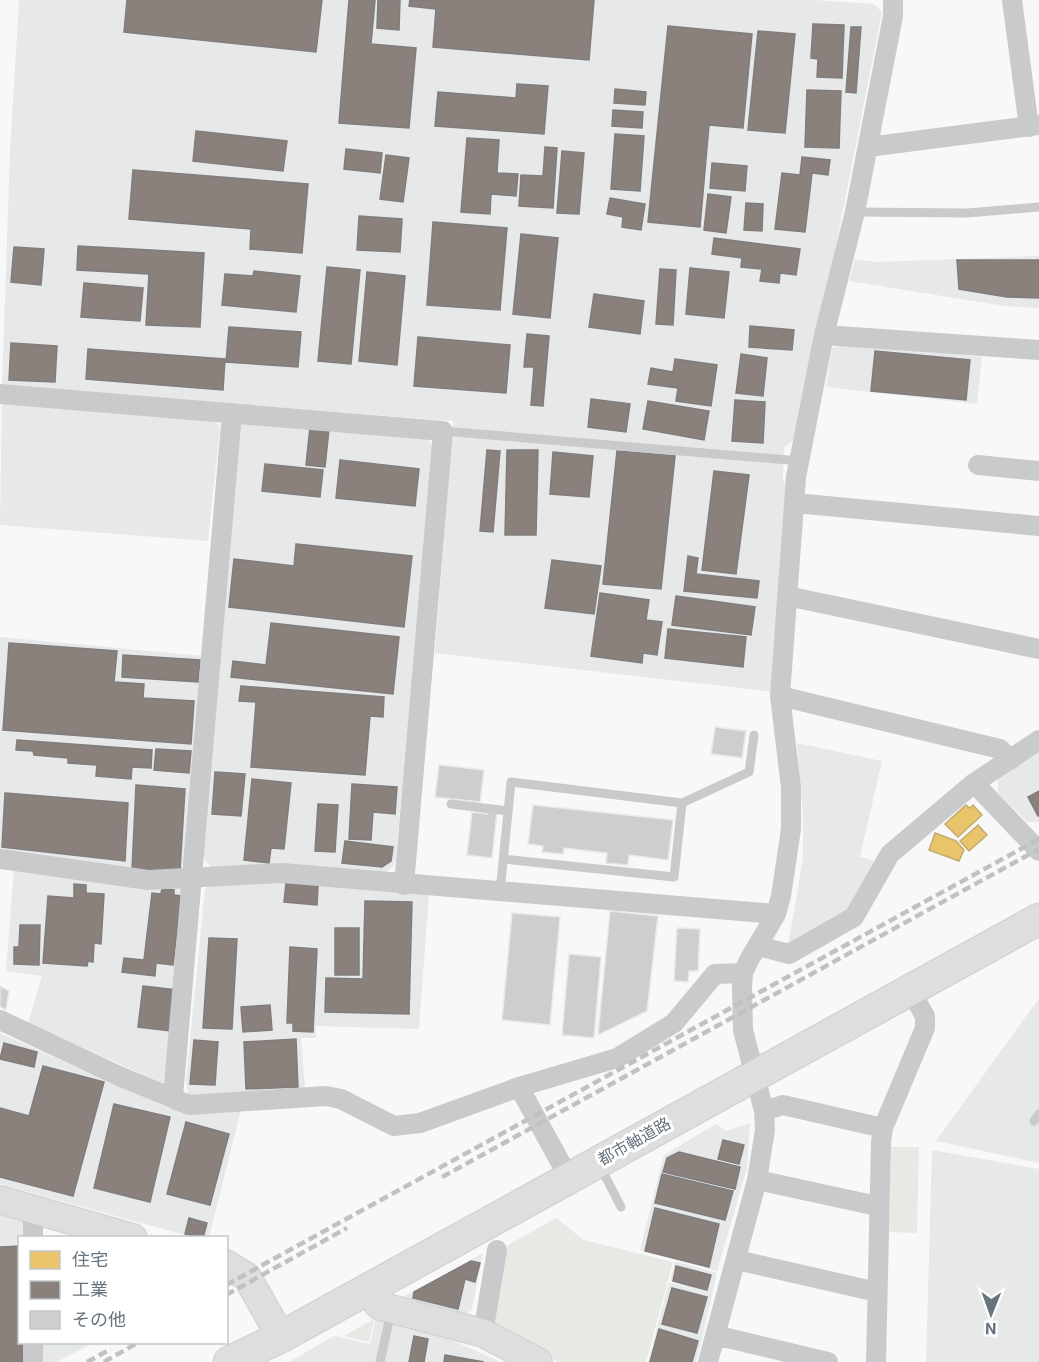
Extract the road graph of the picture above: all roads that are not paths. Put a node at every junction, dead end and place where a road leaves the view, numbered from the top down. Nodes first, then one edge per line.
1 (893, 0) edge
2 (1012, 0) edge
3 (1034, 126) edge
4 (868, 147) junction
5 (1039, 207) edge
6 (855, 212) junction
7 (824, 335) junction
8 (1039, 350) edge
9 (0, 394) edge
10 (232, 413) junction
11 (443, 431) junction
12 (800, 461) junction
13 (978, 465) dead end
14 (1039, 471) edge
15 (795, 503) junction
16 (1039, 526) edge
17 (787, 596) junction
18 (1039, 649) edge
19 (780, 696) junction
20 (754, 735) dead end
21 (1039, 740) edge
22 (1010, 760) junction
23 (974, 783) junction
24 (682, 803) junction
25 (451, 804) dead end
26 (508, 811) junction
27 (1039, 850) edge
28 (0, 859) edge
29 (504, 859) junction
30 (193, 877) junction
31 (404, 885) junction
32 (501, 892) junction
33 (776, 914) junction
34 (1039, 919) edge
35 (758, 946) junction
36 (743, 973) junction
37 (910, 990) junction
38 (0, 1020) edge
39 (754, 1074) junction
40 (519, 1087) junction
41 (173, 1097) junction
42 (764, 1111) junction
43 (883, 1128) junction
44 (598, 1162) junction
45 (569, 1178) junction
46 (756, 1180) junction
47 (0, 1200) edge
48 (877, 1206) junction
49 (621, 1207) dead end
50 (33, 1209) junction
51 (33, 1236) edge
52 (126, 1236) edge
53 (497, 1250) dead end
54 (736, 1260) junction
55 (228, 1265) edge
56 (365, 1290) junction
57 (877, 1292) junction
58 (392, 1309) junction
59 (483, 1333) junction
60 (715, 1335) junction
61 (281, 1337) junction
62 (33, 1344) edge
63 (33, 1362) edge
64 (229, 1362) edge
65 (380, 1362) edge
66 (538, 1362) edge
67 (708, 1362) edge
68 (828, 1362) edge
69 (876, 1362) edge

1 - 4 street
2 - 3 street
3 - 4 street
4 - 6 street
5 - 6 lane
6 - 7 street
7 - 8 street
7 - 12 street
9 - 10 street
10 - 11 street
10 - 30 street
11 - 12 lane
11 - 31 street
12 - 15 street
13 - 14 street
15 - 16 street
15 - 17 street
17 - 18 street
17 - 19 street
19 - 22 street
19 - 33 street
20 - 24 lane
21 - 22 street
22 - 23 street
23 - 27 street
23 - 35 street
24 - 26 lane
24 - 29 lane
25 - 26 lane
26 - 29 lane
28 - 30 street
29 - 32 lane
30 - 31 street
30 - 41 street
31 - 32 street
32 - 33 street
33 - 35 street
34 - 37 main road, 都市軸道路
35 - 36 street
36 - 39 street
36 - 40 street
37 - 39 main road, 都市軸道路
37 - 43 street
38 - 41 street
39 - 42 street
39 - 44 main road, 都市軸道路
40 - 41 street
40 - 45 street
42 - 43 street
42 - 46 street
43 - 48 street
44 - 45 main road, 都市軸道路
44 - 49 lane
45 - 56 main road, 都市軸道路
46 - 48 street
46 - 54 street
47 - 50 street
48 - 57 street
50 - 51 street
50 - 52 street
53 - 59 street
54 - 57 street
54 - 60 street
55 - 61 street
56 - 58 street
56 - 61 main road, 都市軸道路
57 - 69 street
58 - 59 street
58 - 65 lane
59 - 66 street
60 - 67 street
60 - 68 street
61 - 64 main road, 都市軸道路
62 - 63 street

